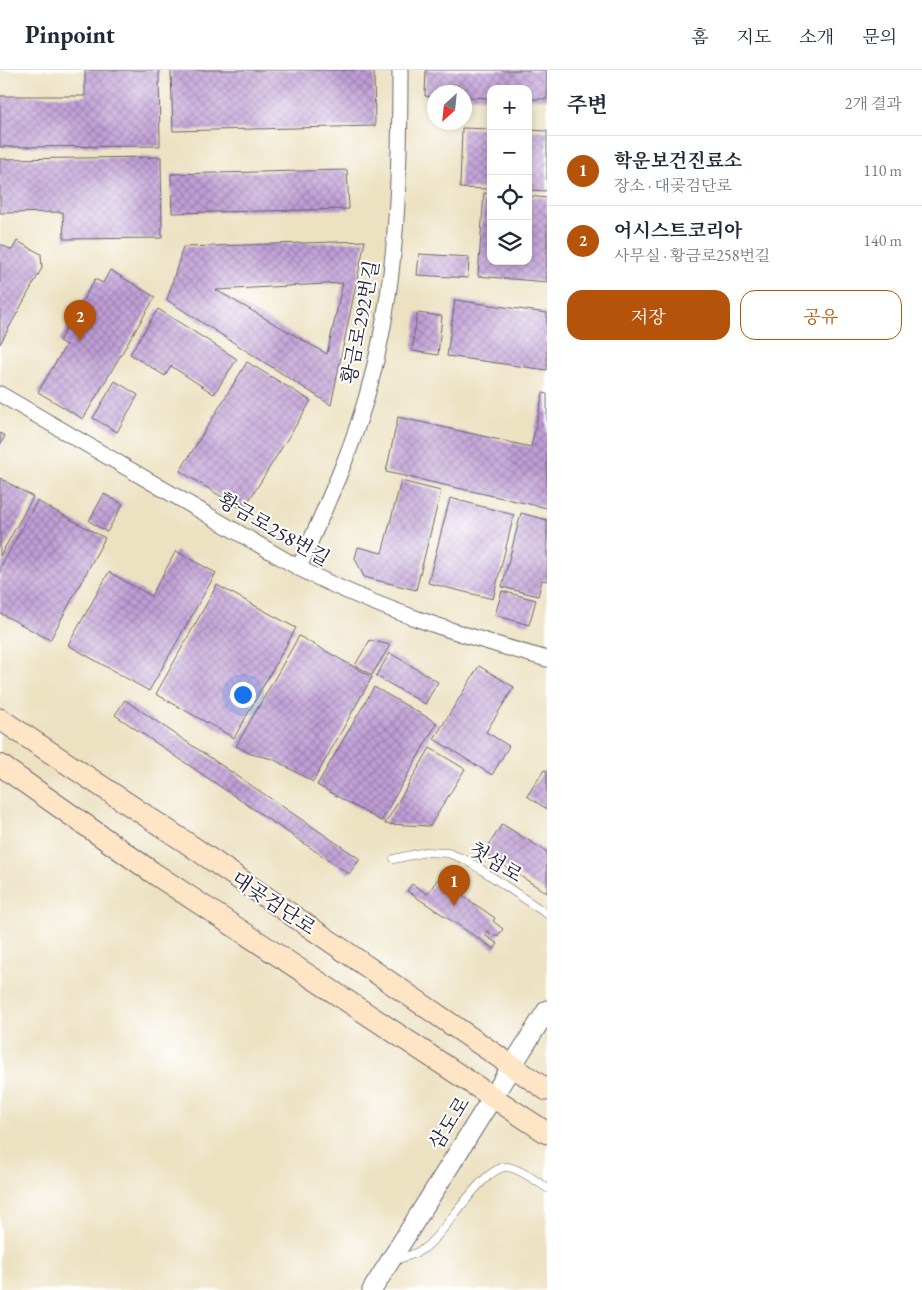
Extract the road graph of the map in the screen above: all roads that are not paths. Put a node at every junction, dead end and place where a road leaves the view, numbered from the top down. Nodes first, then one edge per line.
1 (400, 70) edge
2 (0, 394) edge
3 (299, 568) junction
4 (547, 659) edge
5 (0, 719) edge
6 (0, 765) edge
7 (394, 859) dead end
8 (547, 914) edge
9 (547, 1010) edge
10 (512, 1066) junction
11 (547, 1090) edge
12 (492, 1097) junction
13 (547, 1133) edge
14 (547, 1188) edge
15 (390, 1261) junction
16 (372, 1290) edge

1 - 3 street, 황금로292번길
2 - 3 street, 황금로258번길
3 - 4 street, 황금로258번길
5 - 10 main road, 대곶검단로
6 - 12 main road, 대곶검단로
7 - 8 lane, 첫섬로
9 - 10 street, 삼도로
10 - 11 main road, 대곶검단로
10 - 12 street, 삼도로
12 - 13 main road, 대곶검단로
12 - 15 street, 삼도로
14 - 15 lane
15 - 16 street, 삼도로

